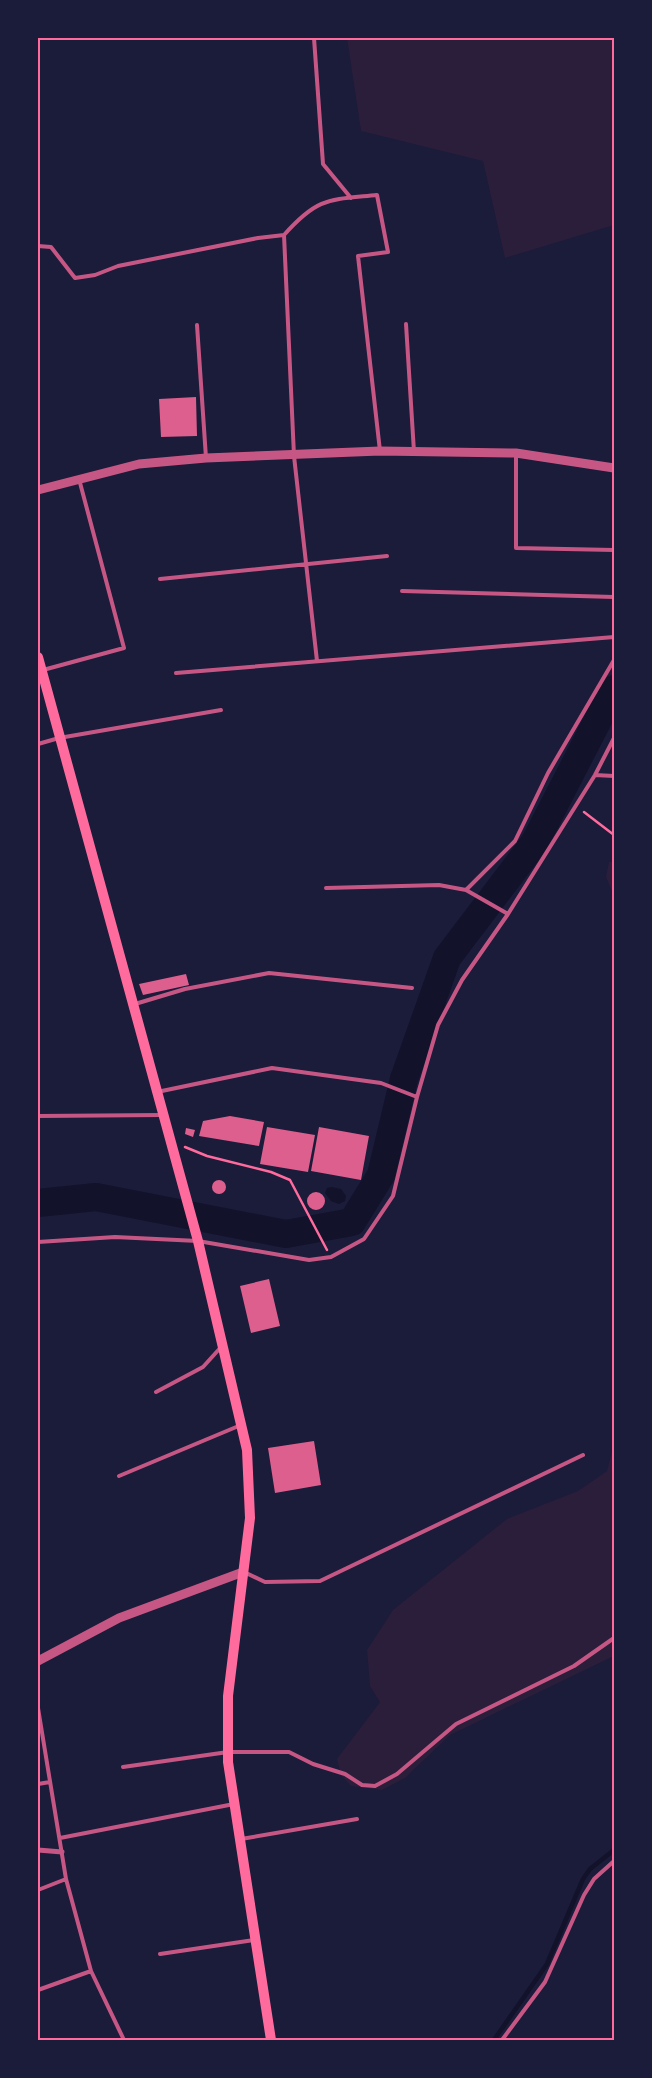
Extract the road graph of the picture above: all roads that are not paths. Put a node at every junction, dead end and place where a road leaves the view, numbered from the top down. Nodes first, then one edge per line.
1 (314, 38) edge
2 (351, 198) junction
3 (284, 235) junction
4 (38, 246) edge
5 (197, 324) dead end
6 (406, 324) dead end
7 (380, 451) junction
8 (414, 452) junction
9 (516, 453) junction
10 (294, 456) junction
11 (206, 458) junction
12 (614, 468) edge
13 (79, 479) junction
14 (38, 490) edge
15 (614, 550) edge
16 (387, 556) dead end
17 (306, 563) junction
18 (160, 579) dead end
19 (402, 591) dead end
20 (614, 597) edge
21 (614, 637) edge
22 (38, 657) edge
23 (614, 660) edge
24 (316, 661) junction
25 (41, 671) junction
26 (176, 673) dead end
27 (221, 710) dead end
28 (59, 738) junction
29 (614, 738) edge
30 (38, 744) edge
31 (595, 775) junction
32 (614, 776) edge
33 (326, 888) dead end
34 (466, 890) junction
35 (508, 914) junction
36 (412, 988) dead end
37 (133, 1004) junction
38 (155, 1092) junction
39 (417, 1097) junction
40 (163, 1115) junction
41 (38, 1116) edge
42 (198, 1241) junction
43 (38, 1242) edge
44 (223, 1344) junction
45 (156, 1392) dead end
46 (242, 1425) junction
47 (583, 1455) dead end
48 (118, 1476) dead end
49 (243, 1572) junction
50 (614, 1638) edge
51 (38, 1661) edge
52 (38, 1708) edge
53 (228, 1752) junction
54 (122, 1767) dead end
55 (50, 1782) junction
56 (38, 1784) edge
57 (235, 1804) junction
58 (357, 1819) dead end
59 (60, 1838) junction
60 (240, 1839) junction
61 (38, 1850) edge
62 (62, 1852) junction
63 (614, 1861) edge
64 (66, 1879) junction
65 (38, 1890) edge
66 (255, 1940) junction
67 (160, 1954) dead end
68 (92, 1971) junction
69 (38, 1990) edge
70 (124, 2040) edge
71 (272, 2040) edge
72 (502, 2040) edge

1 - 2 lane
2 - 3 lane
2 - 7 lane
3 - 4 lane
3 - 10 lane
5 - 11 lane
6 - 8 lane
7 - 8 street
7 - 10 street
8 - 9 street
9 - 12 street
9 - 15 lane
10 - 11 street
10 - 17 lane
11 - 13 street
13 - 14 street
13 - 25 lane
16 - 17 lane
17 - 18 lane
17 - 24 lane
19 - 20 lane
21 - 24 lane
22 - 25 main road
23 - 34 lane
24 - 26 lane
25 - 28 main road
27 - 28 lane
28 - 30 lane
28 - 37 main road
29 - 31 lane
31 - 32 lane
31 - 35 lane
33 - 34 lane
34 - 35 lane
35 - 39 lane
36 - 37 lane
37 - 38 main road
38 - 39 lane
38 - 40 main road
39 - 42 lane
40 - 41 lane
40 - 42 main road
42 - 43 lane
42 - 44 main road
44 - 45 lane
44 - 46 main road
46 - 48 lane
46 - 49 main road
47 - 49 lane
49 - 51 street
49 - 53 main road
50 - 53 lane
52 - 55 lane
53 - 54 lane
53 - 57 main road
55 - 56 lane
55 - 59 lane
57 - 59 lane
57 - 60 main road
58 - 60 lane
59 - 62 lane
60 - 66 main road
61 - 62 street
62 - 64 lane
63 - 72 lane
64 - 65 lane
64 - 68 lane
66 - 67 lane
66 - 71 main road
68 - 69 lane
68 - 70 lane

